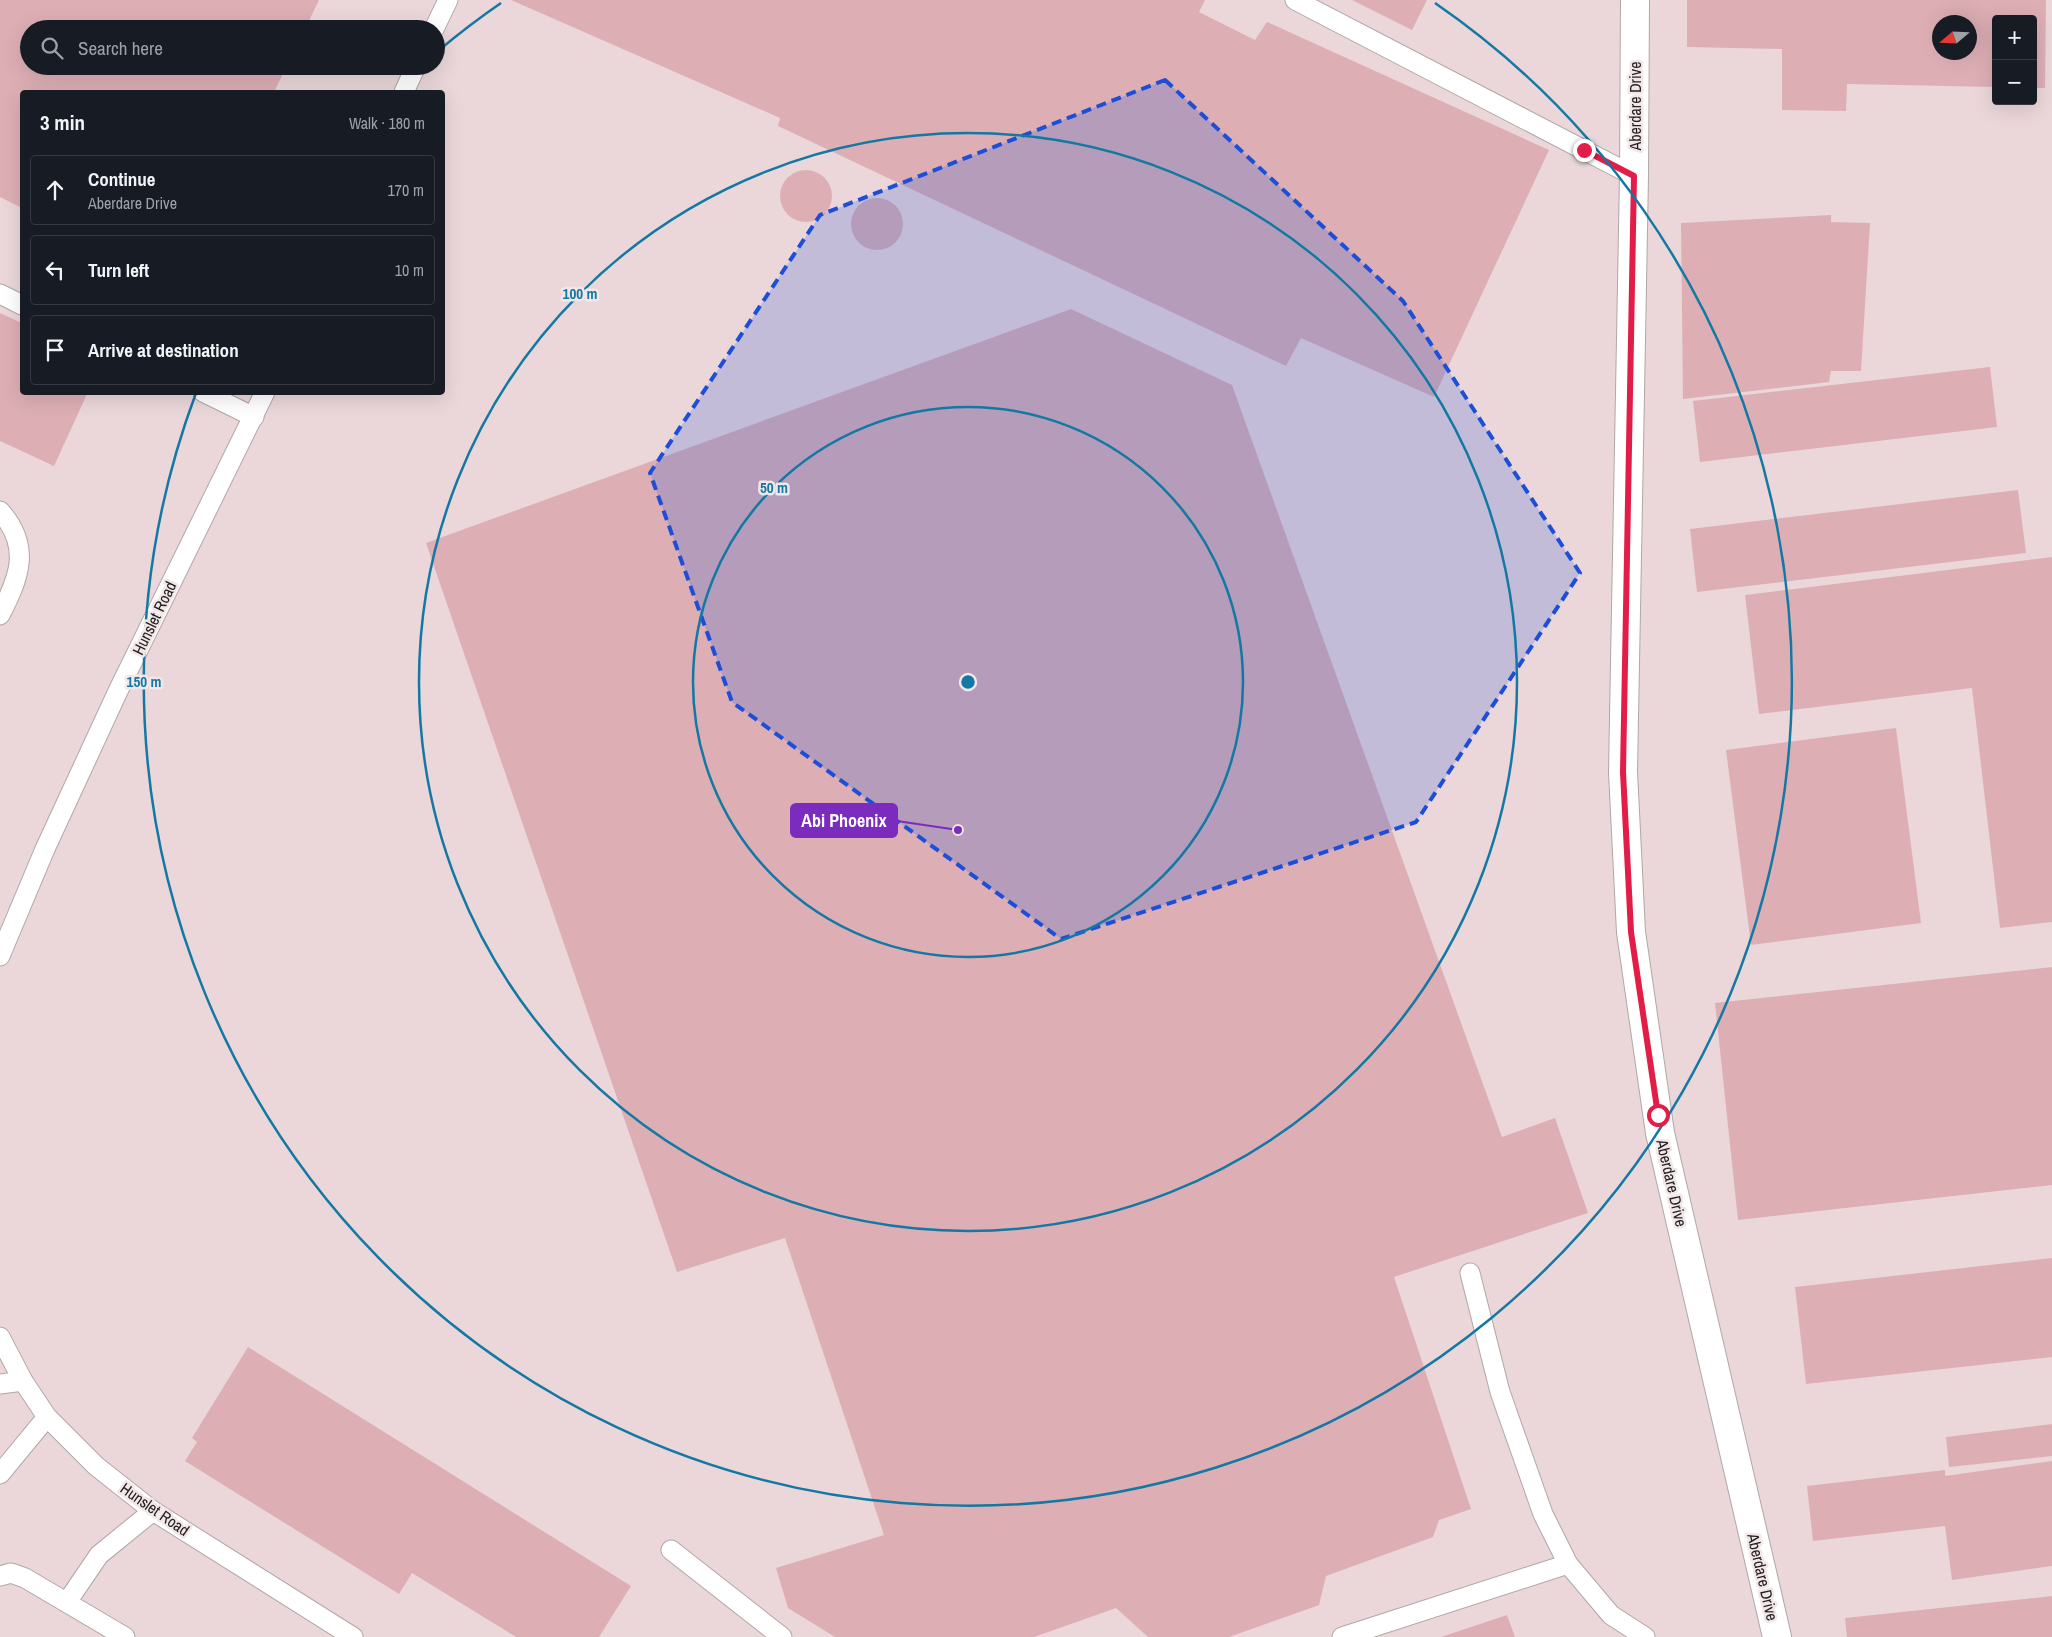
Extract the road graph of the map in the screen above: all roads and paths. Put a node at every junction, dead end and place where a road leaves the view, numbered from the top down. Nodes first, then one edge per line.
1 (448, 0) edge
2 (1295, 0) edge
3 (1635, 0) edge
4 (438, 20) edge
5 (412, 75) edge
6 (405, 90) edge
7 (1634, 176) junction
8 (0, 294) edge
9 (20, 304) edge
10 (209, 395) edge
11 (264, 395) edge
12 (254, 417) junction
13 (0, 511) edge
14 (0, 615) edge
15 (4, 933) edge
16 (0, 956) edge
17 (1470, 1273) dead end
18 (0, 1337) edge
19 (23, 1381) junction
20 (0, 1384) edge
21 (47, 1417) junction
22 (0, 1474) edge
23 (153, 1510) junction
24 (671, 1550) dead end
25 (1568, 1564) junction
26 (0, 1576) edge
27 (67, 1602) junction
28 (125, 1637) edge
29 (353, 1637) edge
30 (782, 1637) edge
31 (1342, 1637) edge
32 (1645, 1637) edge
33 (1777, 1637) edge

1 - 4 lane
2 - 7 lane
3 - 7 street, Aberdare Drive
5 - 6 lane
7 - 33 street, Aberdare Drive
8 - 9 lane
10 - 12 lane
11 - 12 lane, Hunslet Road
12 - 15 lane, Hunslet Road
13 - 14 lane
15 - 16 lane, Hunslet Road
17 - 25 lane
18 - 19 lane, Hunslet Road
19 - 20 lane
19 - 21 lane, Hunslet Road
21 - 22 lane
21 - 23 lane, Hunslet Road
23 - 27 lane
23 - 29 lane, Hunslet Road
24 - 30 lane
25 - 31 lane
25 - 32 lane
26 - 27 lane
27 - 28 lane

